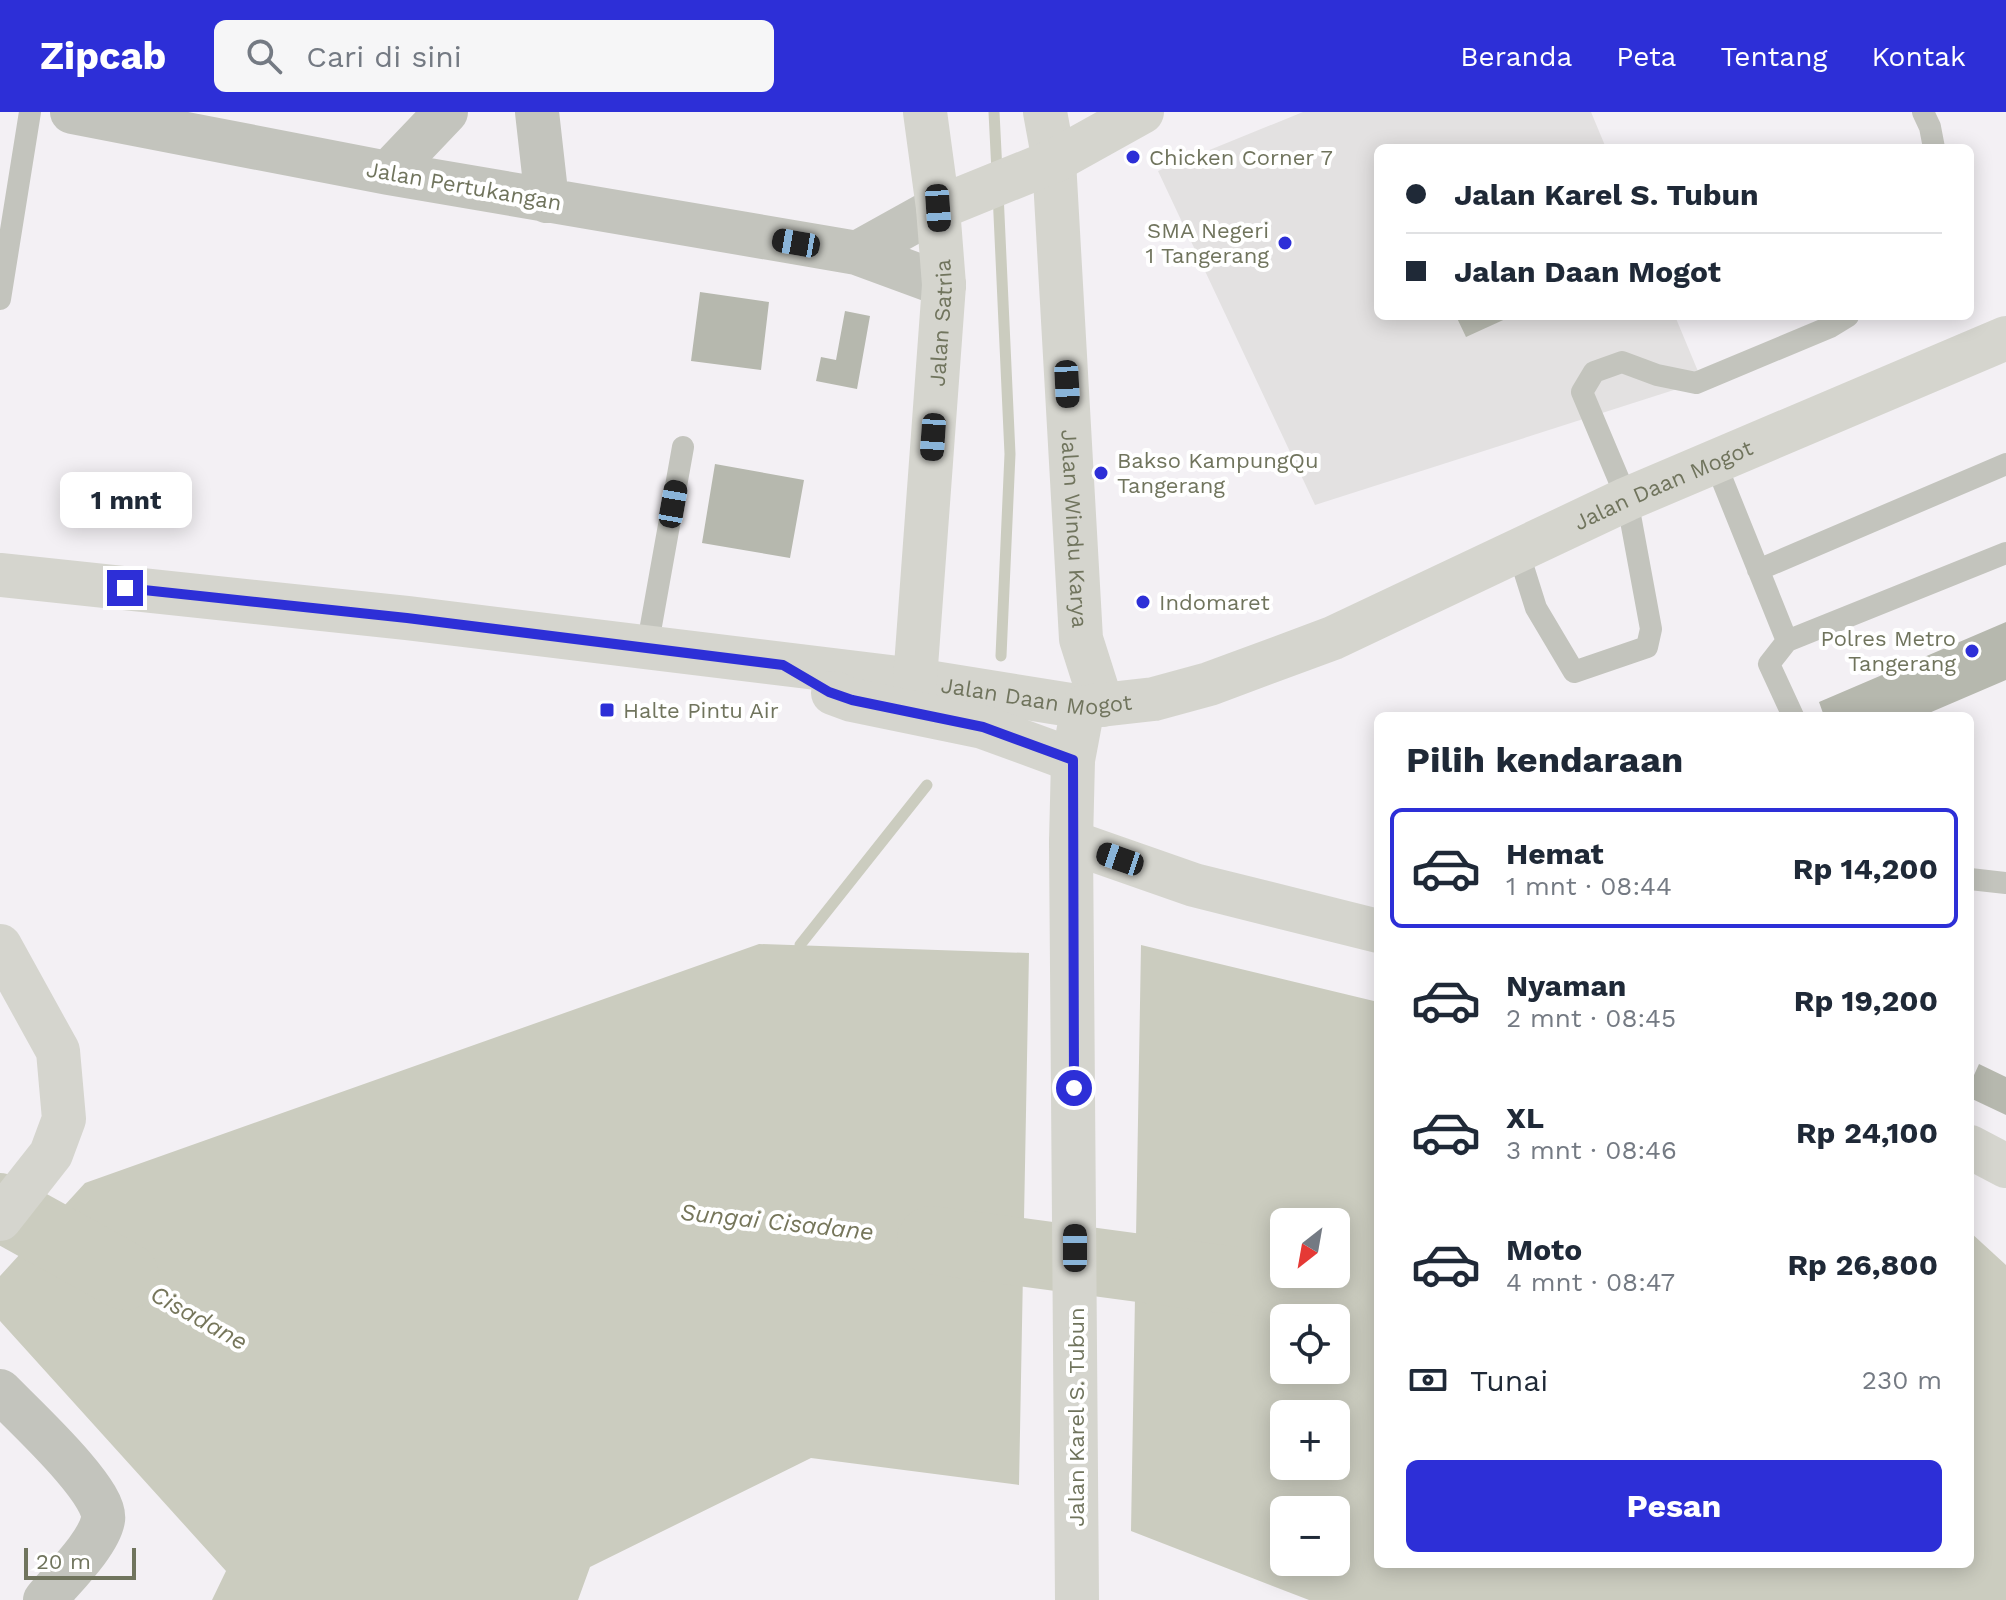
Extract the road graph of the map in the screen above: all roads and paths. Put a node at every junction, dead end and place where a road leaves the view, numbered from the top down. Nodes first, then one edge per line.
1 (30, 112) edge
2 (72, 112) edge
3 (446, 112) edge
4 (537, 112) edge
5 (925, 112) edge
6 (1045, 112) edge
7 (1142, 112) edge
8 (1923, 112) edge
9 (1933, 144) edge
10 (1048, 164) junction
11 (388, 173) junction
12 (547, 201) junction
13 (943, 206) junction
14 (857, 253) junction
15 (944, 285) junction
16 (0, 299) edge
17 (1841, 320) edge
18 (2006, 338) edge
19 (683, 447) dead end
20 (1715, 462) junction
21 (2006, 464) edge
22 (1627, 499) junction
23 (1518, 551) junction
24 (2006, 553) edge
25 (1758, 570) junction
26 (0, 575) edge
27 (1787, 641) junction
28 (647, 648) junction
29 (783, 665) junction
30 (915, 680) junction
31 (1092, 706) junction
32 (1791, 712) edge
33 (1073, 760) junction
34 (1071, 842) junction
35 (1974, 879) edge
36 (2006, 883) edge
37 (1374, 930) edge
38 (0, 946) edge
39 (1974, 1149) edge
40 (2006, 1166) edge
41 (0, 1219) edge
42 (0, 1391) edge
43 (45, 1600) edge
44 (1077, 1600) edge

1 - 16 lane
2 - 11 street, Jalan Pertukangan
3 - 11 street
4 - 12 street
5 - 13 main road, Jalan Satria
6 - 10 main road, Jalan Windu Karya
7 - 10 main road
8 - 9 lane
10 - 13 main road
10 - 31 main road, Jalan Windu Karya
11 - 12 street, Jalan Pertukangan
12 - 14 street, Jalan Pertukangan
13 - 14 street
13 - 15 main road, Jalan Satria
14 - 15 street, Jalan Pertukangan
15 - 30 main road, Jalan Satria
17 - 22 lane
18 - 20 main road, Jalan Daan Mogot
19 - 28 lane
20 - 22 main road, Jalan Daan Mogot
20 - 25 lane
21 - 25 lane
22 - 23 main road, Jalan Daan Mogot
22 - 23 lane
23 - 31 main road, Jalan Daan Mogot
24 - 27 lane
25 - 27 lane
26 - 28 main road, Jalan Daan Mogot
27 - 32 lane
28 - 29 main road, Jalan Daan Mogot
29 - 30 main road, Jalan Daan Mogot
29 - 33 main road
30 - 31 main road, Jalan Daan Mogot
31 - 33 main road, Jalan Karel S. Tubun
33 - 34 main road, Jalan Karel S. Tubun
34 - 37 main road
34 - 44 main road, Jalan Karel S. Tubun
35 - 36 lane
38 - 41 main road
39 - 40 main road
42 - 43 street

